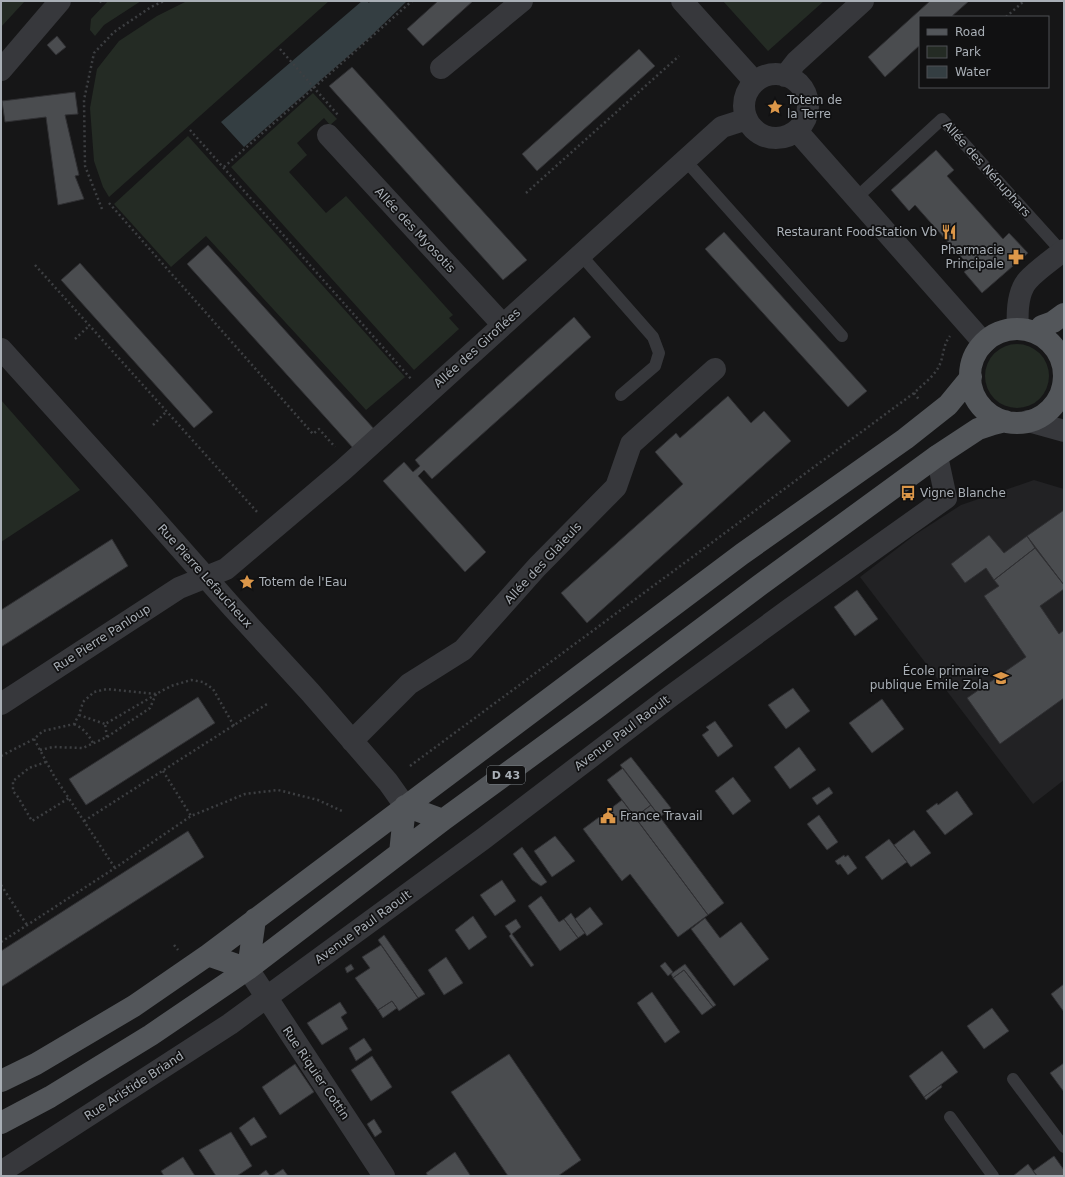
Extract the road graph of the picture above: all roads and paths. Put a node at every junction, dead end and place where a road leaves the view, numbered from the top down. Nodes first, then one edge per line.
1 (60, 1) edge
2 (100, 1) edge
3 (104, 1) edge
4 (164, 1) edge
5 (412, 1) edge
6 (522, 1) edge
7 (682, 1) edge
8 (863, 1) edge
9 (1024, 1) edge
10 (1007, 16) edge
11 (280, 49) dead end
12 (679, 56) dead end
13 (441, 68) dead end
14 (1, 70) edge
15 (785, 76) junction
16 (755, 82) junction
17 (314, 88) junction
18 (747, 119) junction
19 (190, 130) dead end
20 (797, 131) junction
21 (328, 135) dead end
22 (685, 160) junction
23 (224, 168) junction
24 (526, 193) dead end
25 (856, 198) junction
26 (109, 203) dead end
27 (102, 209) dead end
28 (1063, 251) edge
29 (580, 254) junction
30 (35, 264) dead end
31 (1064, 314) edge
32 (90, 325) junction
33 (503, 325) junction
34 (1027, 331) junction
35 (953, 334) dead end
36 (842, 336) dead end
37 (75, 339) dead end
38 (984, 343) junction
39 (1, 348) edge
40 (715, 369) dead end
41 (971, 377) junction
42 (1064, 383) edge
43 (426, 395) junction
44 (621, 395) dead end
45 (167, 411) junction
46 (1005, 421) junction
47 (1028, 421) junction
48 (153, 425) dead end
49 (1064, 431) edge
50 (937, 456) junction
51 (350, 464) junction
52 (273, 529) junction
53 (206, 578) junction
54 (156, 694) junction
55 (1, 704) edge
56 (267, 704) dead end
57 (79, 715) junction
58 (74, 724) junction
59 (105, 724) junction
60 (234, 726) junction
61 (107, 737) junction
62 (34, 739) junction
63 (352, 741) junction
64 (92, 743) junction
65 (40, 750) junction
66 (1, 756) edge
67 (46, 762) junction
68 (410, 766) dead end
69 (164, 771) junction
70 (68, 798) junction
71 (406, 806) junction
72 (344, 812) dead end
73 (191, 816) junction
74 (443, 820) junction
75 (84, 821) junction
76 (400, 853) junction
77 (115, 868) junction
78 (1, 885) edge
79 (255, 919) junction
80 (27, 925) junction
81 (1, 942) edge
82 (208, 955) junction
83 (248, 969) junction
84 (266, 998) junction
85 (1014, 1079) dead end
86 (1, 1081) edge
87 (950, 1117) dead end
88 (1, 1123) edge
89 (1064, 1147) edge
90 (1, 1172) edge
91 (384, 1176) edge
92 (993, 1176) edge

1 - 14 street
2 - 3 path
4 - 27 path
5 - 17 path
6 - 13 street
7 - 16 street
8 - 15 street
9 - 10 path
11 - 17 path
12 - 24 path
15 - 16 street
15 - 20 street
16 - 18 street
17 - 23 path
18 - 20 street
18 - 22 street, Allée des Giroflées
19 - 23 path
20 - 25 street
21 - 33 street, Allée des Myosotis
22 - 29 street, Allée des Giroflées
22 - 36 lane
23 - 43 path
25 - 28 lane, Allée des Nénuphars
25 - 38 street
26 - 51 path
28 - 34 street
29 - 33 street, Allée des Giroflées
29 - 44 lane
30 - 32 path
31 - 34 main road
32 - 37 path
32 - 45 path
33 - 43 street, Allée des Giroflées
34 - 38 main road
34 - 42 main road
35 - 68 path
38 - 41 main road
39 - 53 street, Rue Pierre Lefaucheux
40 - 63 street, Allée des Glaieuls
41 - 46 main road
41 - 71 main road, D 43
42 - 47 main road
43 - 51 street, Allée des Giroflées
45 - 48 path
45 - 52 path
46 - 47 main road
46 - 50 main road, D 43
47 - 49 street
50 - 74 main road, D 43
50 - 84 street, Avenue Paul Raoult
51 - 52 street, Allée des Giroflées
52 - 53 street, Allée des Giroflées
53 - 55 street, Rue Pierre Panloup
53 - 63 street, Rue Pierre Lefaucheux
54 - 57 path
54 - 59 path
54 - 60 path
54 - 61 path
56 - 60 path
57 - 58 path
57 - 59 path
58 - 62 path
58 - 64 path
59 - 61 path
60 - 69 path
61 - 64 path
62 - 65 path
62 - 66 path
63 - 71 street, Rue Pierre Lefaucheux
64 - 65 path
65 - 67 path
67 - 70 path
67 - 70 path
69 - 73 path
69 - 75 path
70 - 75 path
71 - 74 main road
71 - 76 main road
71 - 79 main road, D 43
72 - 73 path
73 - 77 path
74 - 76 main road, D 43
75 - 77 path
76 - 83 main road, D 43
77 - 80 path
78 - 80 path
79 - 82 main road, D 43
79 - 83 main road
80 - 81 path
82 - 83 main road
82 - 86 main road, D 43
83 - 84 street, Rue Riquier Cottin
83 - 88 main road, D 43
84 - 90 street, Rue Aristide Briand
84 - 91 street, Rue Riquier Cottin
85 - 89 lane
87 - 92 lane

